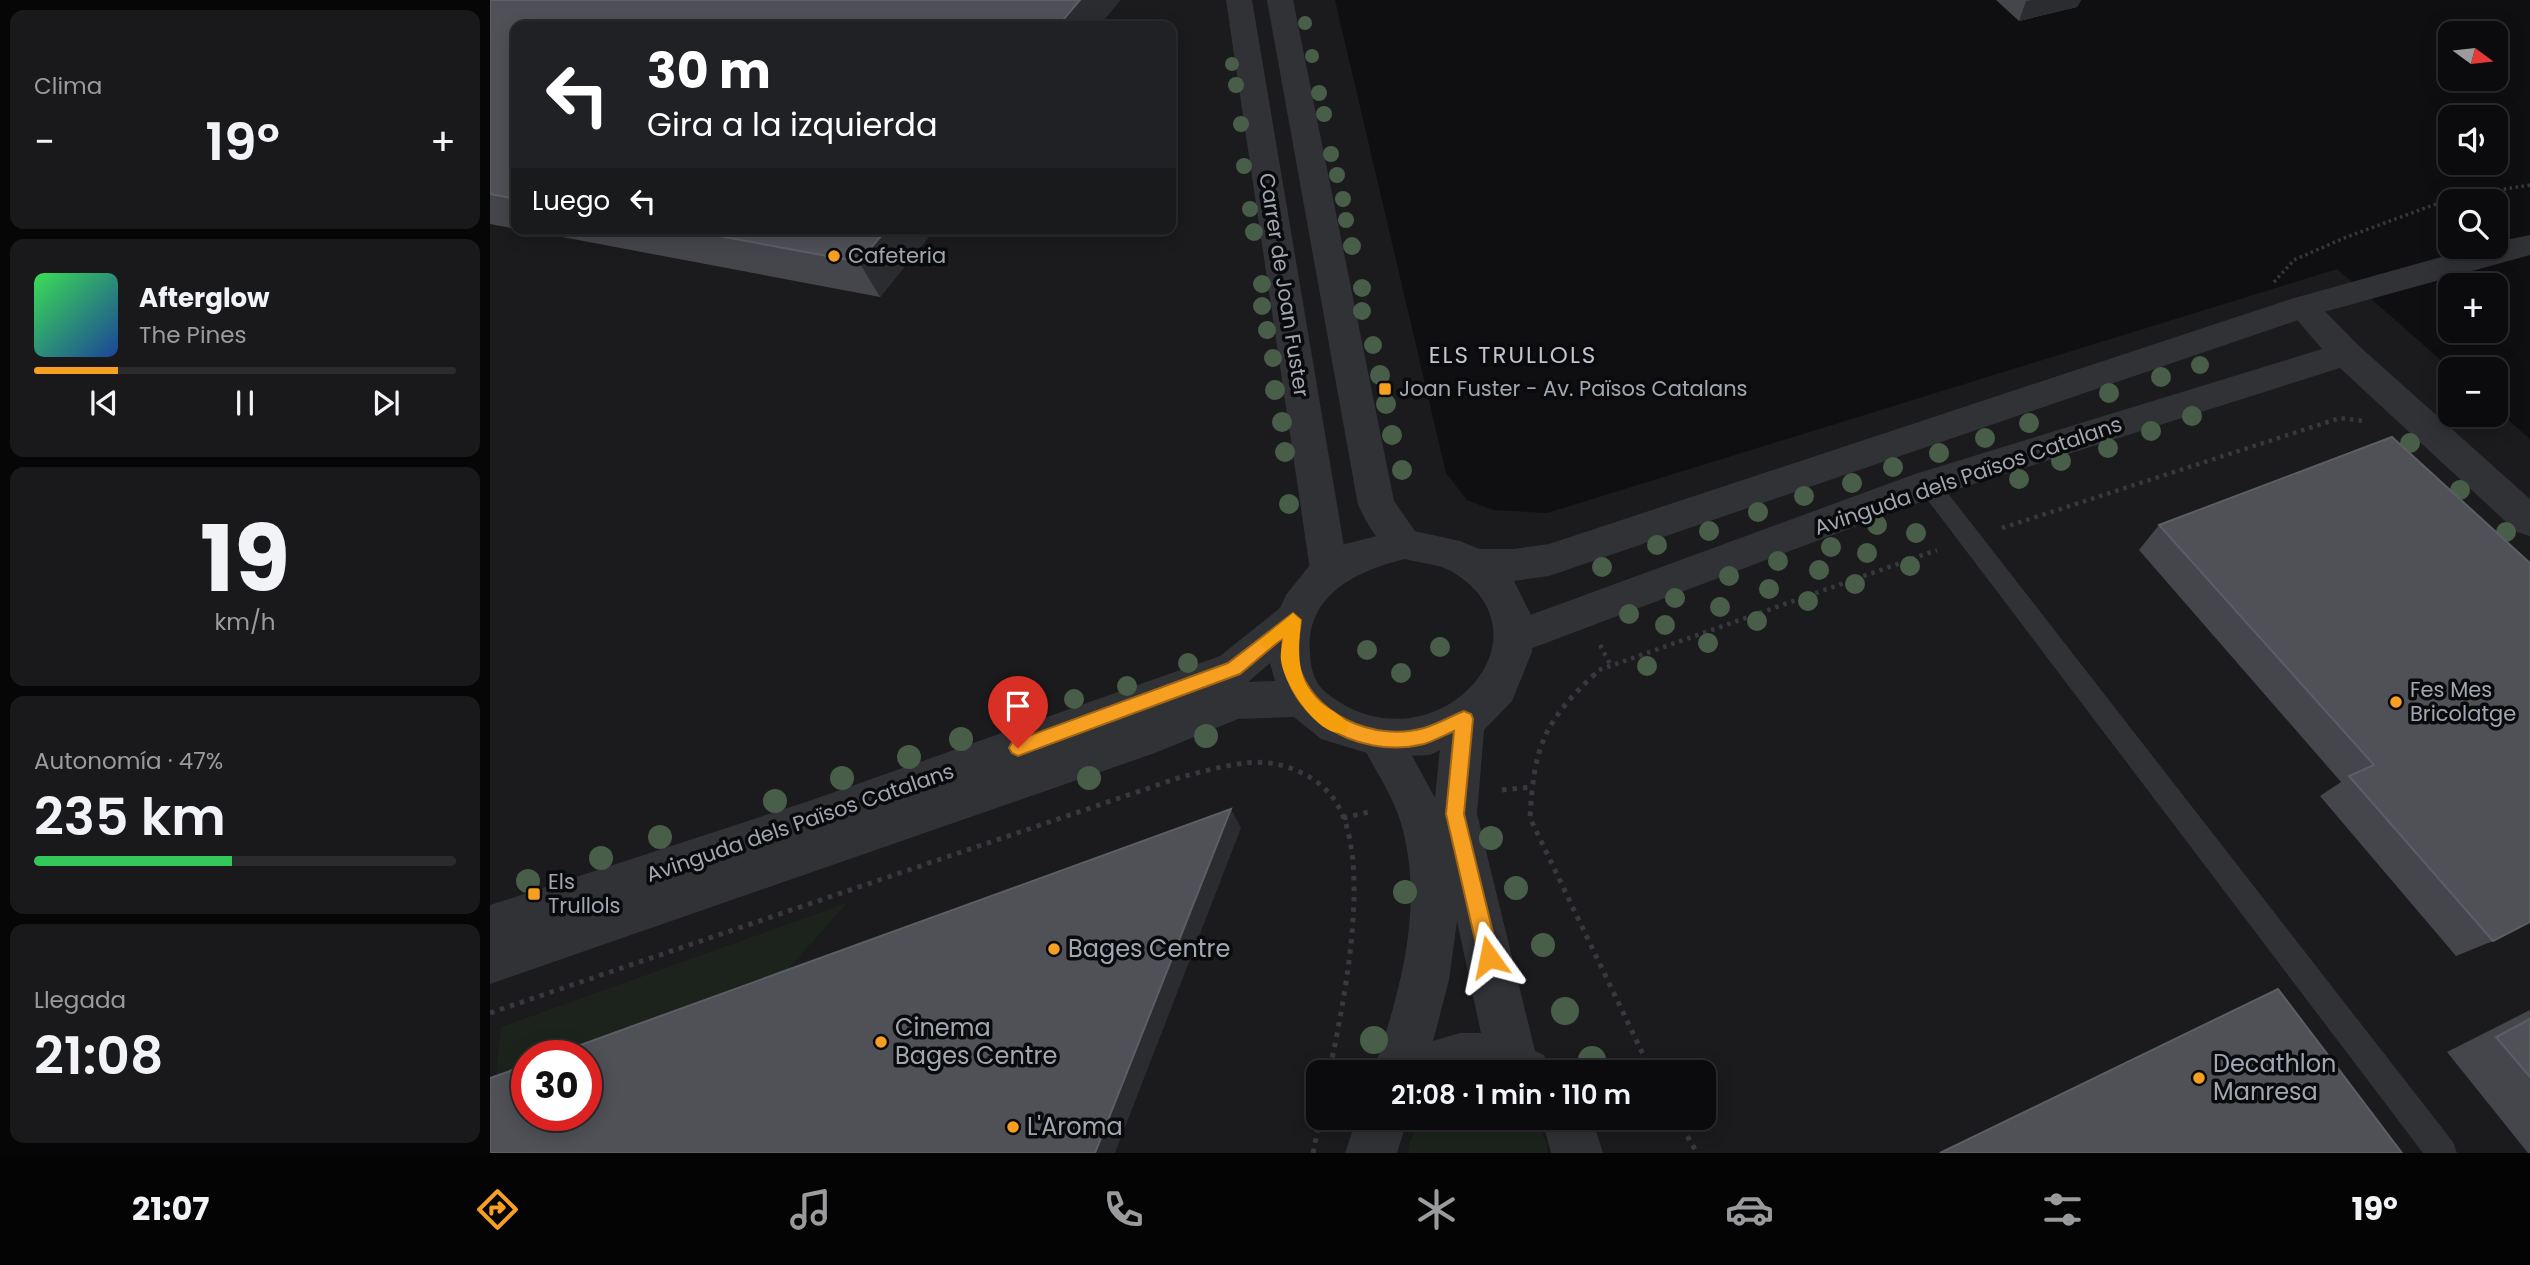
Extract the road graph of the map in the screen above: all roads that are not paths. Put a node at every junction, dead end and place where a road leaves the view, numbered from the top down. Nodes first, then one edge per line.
1 (1239, 0) edge
2 (1280, 0) edge
3 (2530, 245) edge
4 (2302, 307) junction
5 (2346, 354) junction
6 (1928, 484) junction
7 (2530, 521) edge
8 (1405, 544) junction
9 (1549, 560) junction
10 (1476, 565) junction
11 (1329, 570) junction
12 (1293, 620) junction
13 (1512, 623) junction
14 (1305, 698) junction
15 (1464, 719) junction
16 (1380, 738) junction
17 (490, 928) edge
18 (490, 960) edge
19 (1402, 1060) edge
20 (1457, 1060) edge
21 (1486, 1060) edge
22 (1517, 1060) edge
23 (1379, 1130) edge
24 (1570, 1130) edge
25 (1371, 1153) edge
26 (1577, 1153) edge
27 (2442, 1153) edge

1 - 11 street, Carrer de Joan Fuster
2 - 8 street
3 - 4 street
4 - 5 street
4 - 9 street
5 - 6 street, Avinguda dels Països Catalans
5 - 7 street
6 - 13 street, Avinguda dels Països Catalans
6 - 27 lane
8 - 10 street
8 - 11 street
9 - 10 street
9 - 13 street
10 - 13 street
11 - 12 street
12 - 14 street
12 - 17 street, Avinguda dels Països Catalans
13 - 15 street
14 - 16 street
14 - 18 street, Avinguda dels Països Catalans
15 - 16 street
15 - 22 street
16 - 19 street
20 - 21 street
23 - 25 street
24 - 26 street

